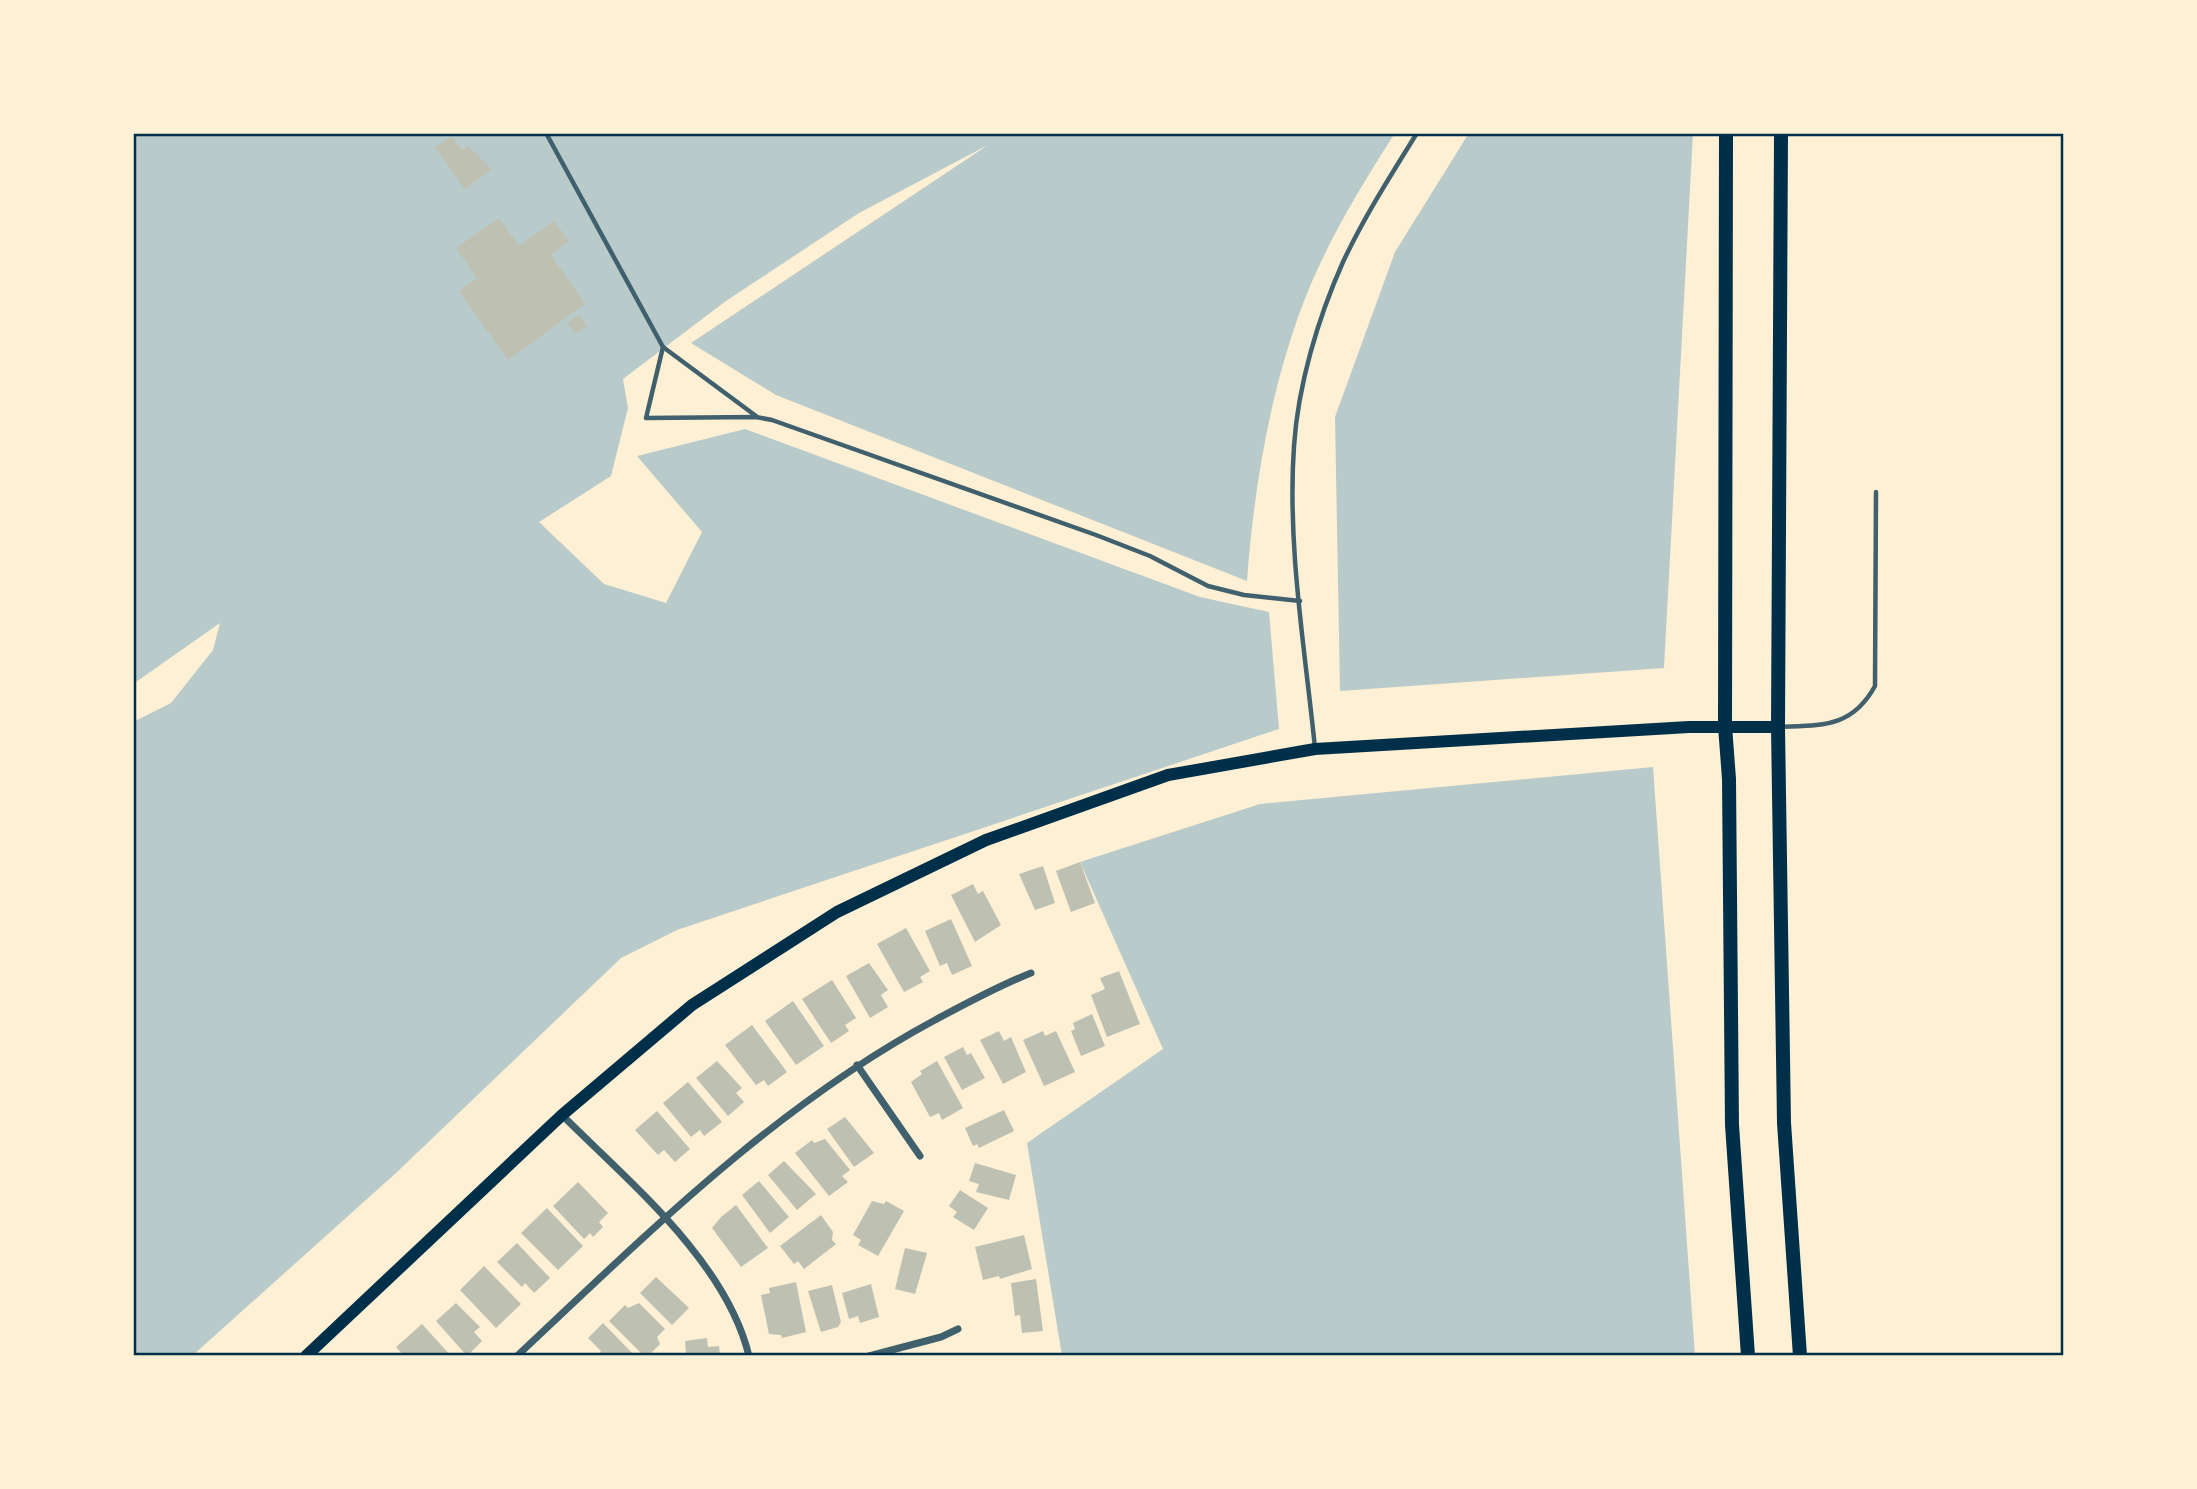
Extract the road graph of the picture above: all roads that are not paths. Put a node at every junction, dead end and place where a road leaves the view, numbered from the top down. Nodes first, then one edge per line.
1 (546, 133) edge
2 (1417, 133) edge
3 (1726, 133) edge
4 (1781, 133) edge
5 (663, 347) junction
6 (757, 417) junction
7 (1877, 492) dead end
8 (1300, 601) junction
9 (1726, 726) junction
10 (1778, 727) junction
11 (1315, 749) junction
12 (1031, 973) dead end
13 (857, 1066) junction
14 (562, 1115) junction
15 (919, 1156) dead end
16 (664, 1218) junction
17 (958, 1329) dead end
18 (306, 1356) edge
19 (517, 1356) edge
20 (749, 1356) edge
21 (869, 1356) edge
22 (1748, 1356) edge
23 (1800, 1356) edge

1 - 5 lane
2 - 8 lane
3 - 9 main road
4 - 10 main road
5 - 6 lane
5 - 6 lane
6 - 8 lane
7 - 10 lane
8 - 11 lane
9 - 10 main road
9 - 11 main road
9 - 22 main road
10 - 23 main road
11 - 14 main road
12 - 13 street
13 - 15 street
13 - 16 street
14 - 16 street
14 - 18 main road
16 - 19 street
16 - 20 street
17 - 21 street

